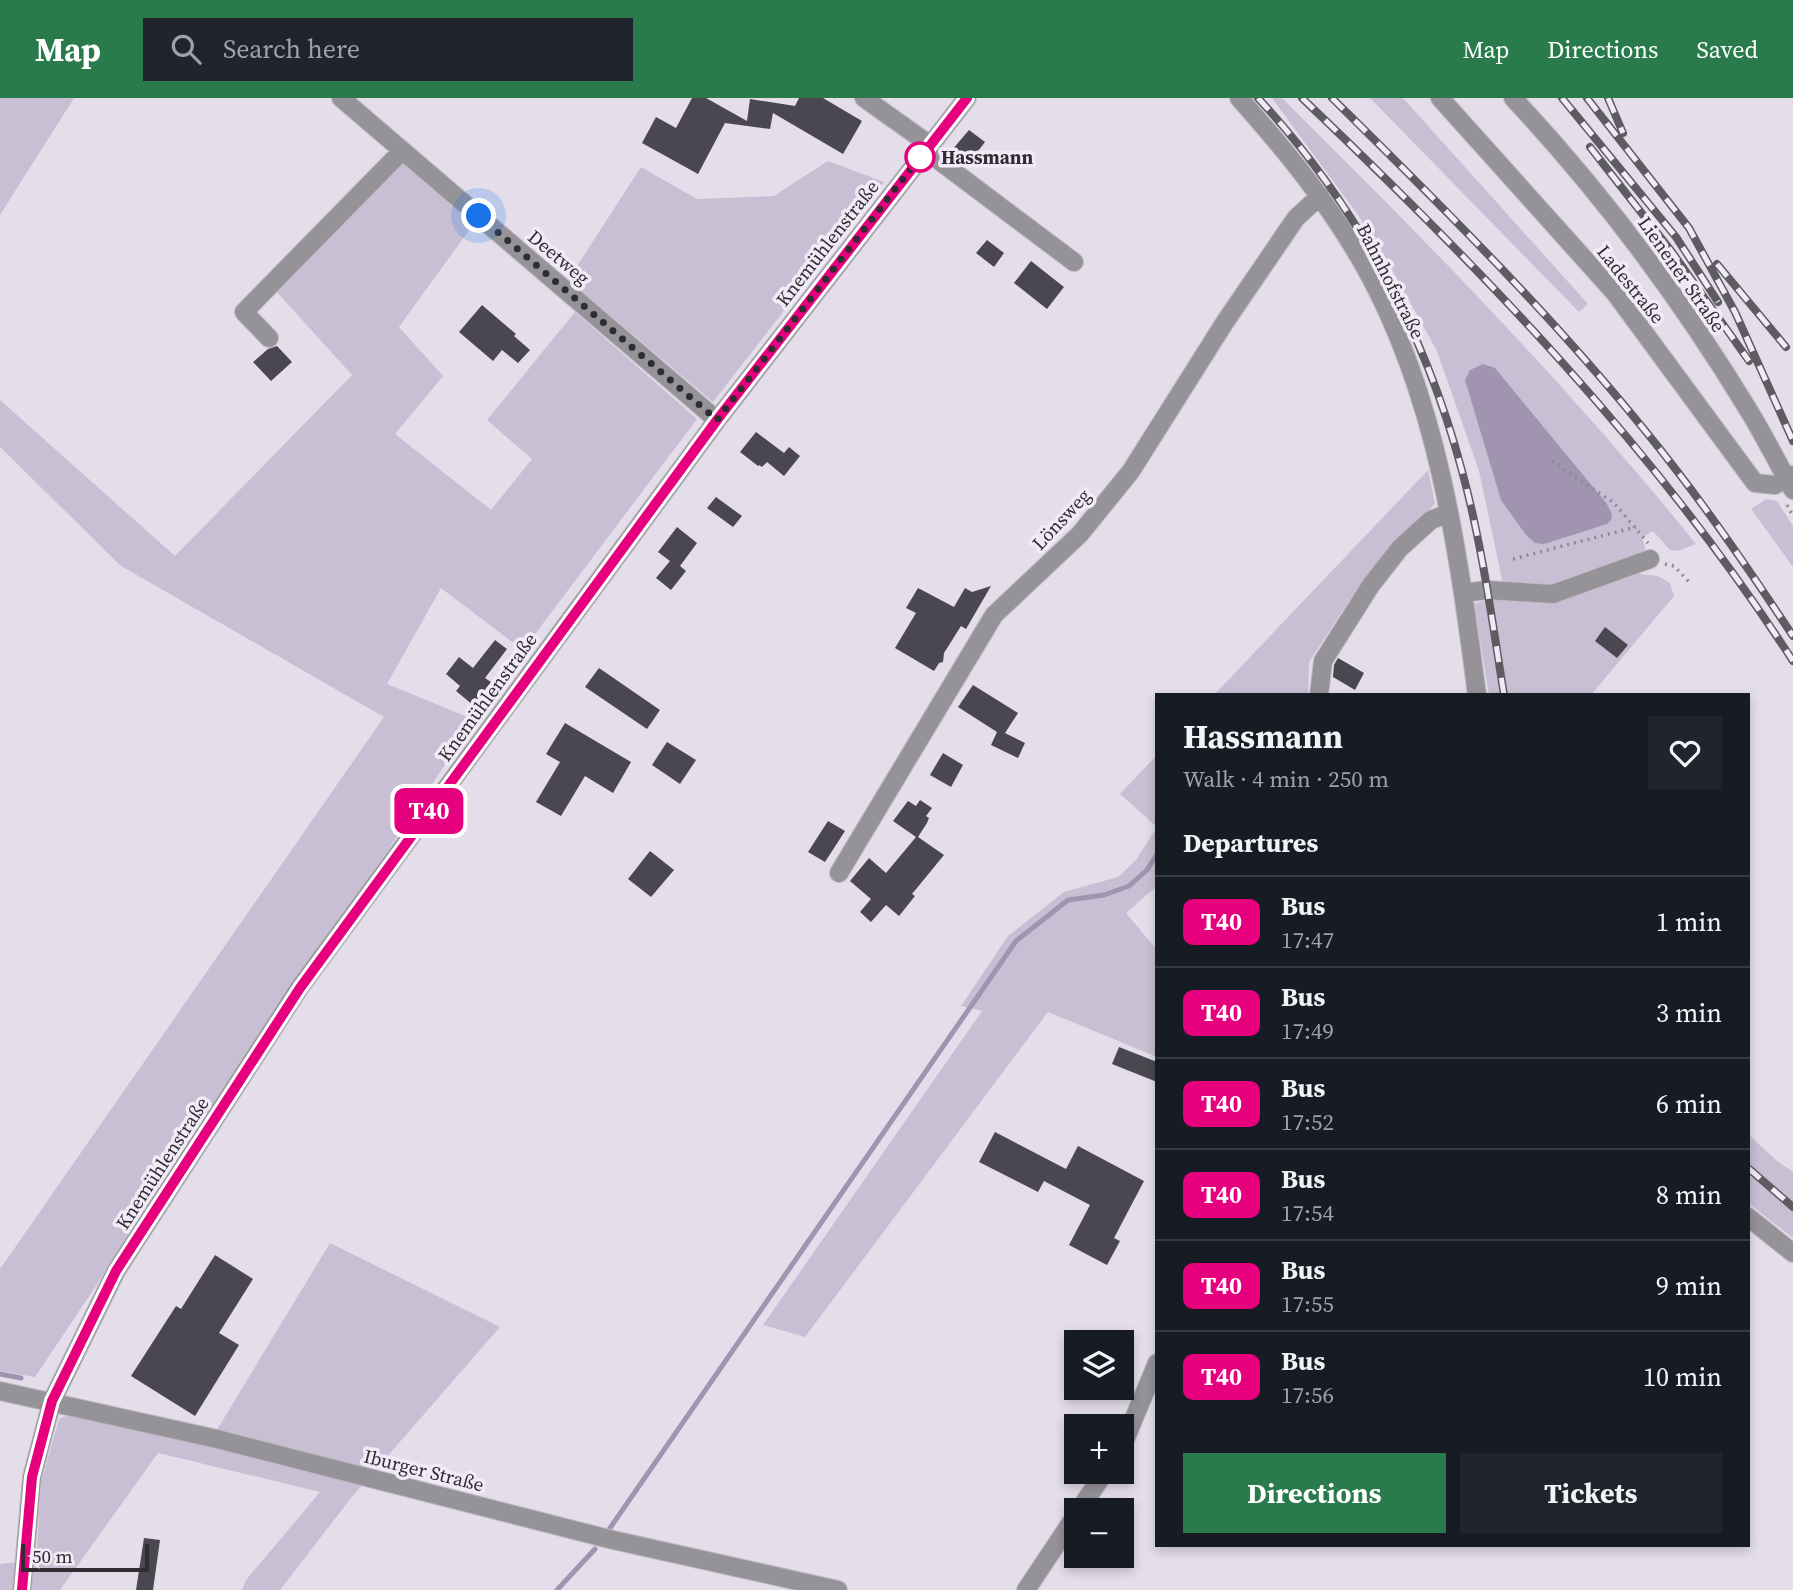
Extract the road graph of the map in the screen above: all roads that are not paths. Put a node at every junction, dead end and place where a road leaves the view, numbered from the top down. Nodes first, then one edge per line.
1 (341, 98) edge
2 (863, 98) edge
3 (967, 98) edge
4 (1239, 98) edge
5 (1440, 98) edge
6 (1513, 98) edge
7 (927, 148) junction
8 (402, 151) junction
9 (1321, 196) junction
10 (1074, 261) dead end
11 (269, 338) dead end
12 (717, 420) junction
13 (1791, 481) edge
14 (1449, 513) junction
15 (1650, 559) road end
16 (1464, 593) junction
17 (1319, 693) edge
18 (1477, 693) edge
19 (839, 873) dead end
20 (1750, 1219) edge
21 (1793, 1253) edge
22 (1155, 1368) edge
23 (0, 1391) edge
24 (52, 1401) junction
25 (1134, 1418) edge
26 (1064, 1533) edge
27 (22, 1590) edge
28 (838, 1590) edge
29 (1026, 1590) edge

1 - 8 street, Deetweg
2 - 7 street
3 - 7 street, Knemühlenstraße
4 - 9 street, Bahnhofstraße
5 - 13 street, Ladestraße
6 - 13 street, Lienener Straße
7 - 10 street
7 - 12 street, Knemühlenstraße
8 - 11 street
8 - 12 street, Deetweg
9 - 14 street, Bahnhofstraße
9 - 19 street, Lönsweg
12 - 24 street, Knemühlenstraße
14 - 16 street, Bahnhofstraße
14 - 17 street
15 - 16 street
16 - 18 street, Bahnhofstraße
20 - 21 street
22 - 25 street
23 - 24 street, Iburger Straße
24 - 27 street, Knemühlenstraße
24 - 28 street, Iburger Straße
26 - 29 street

